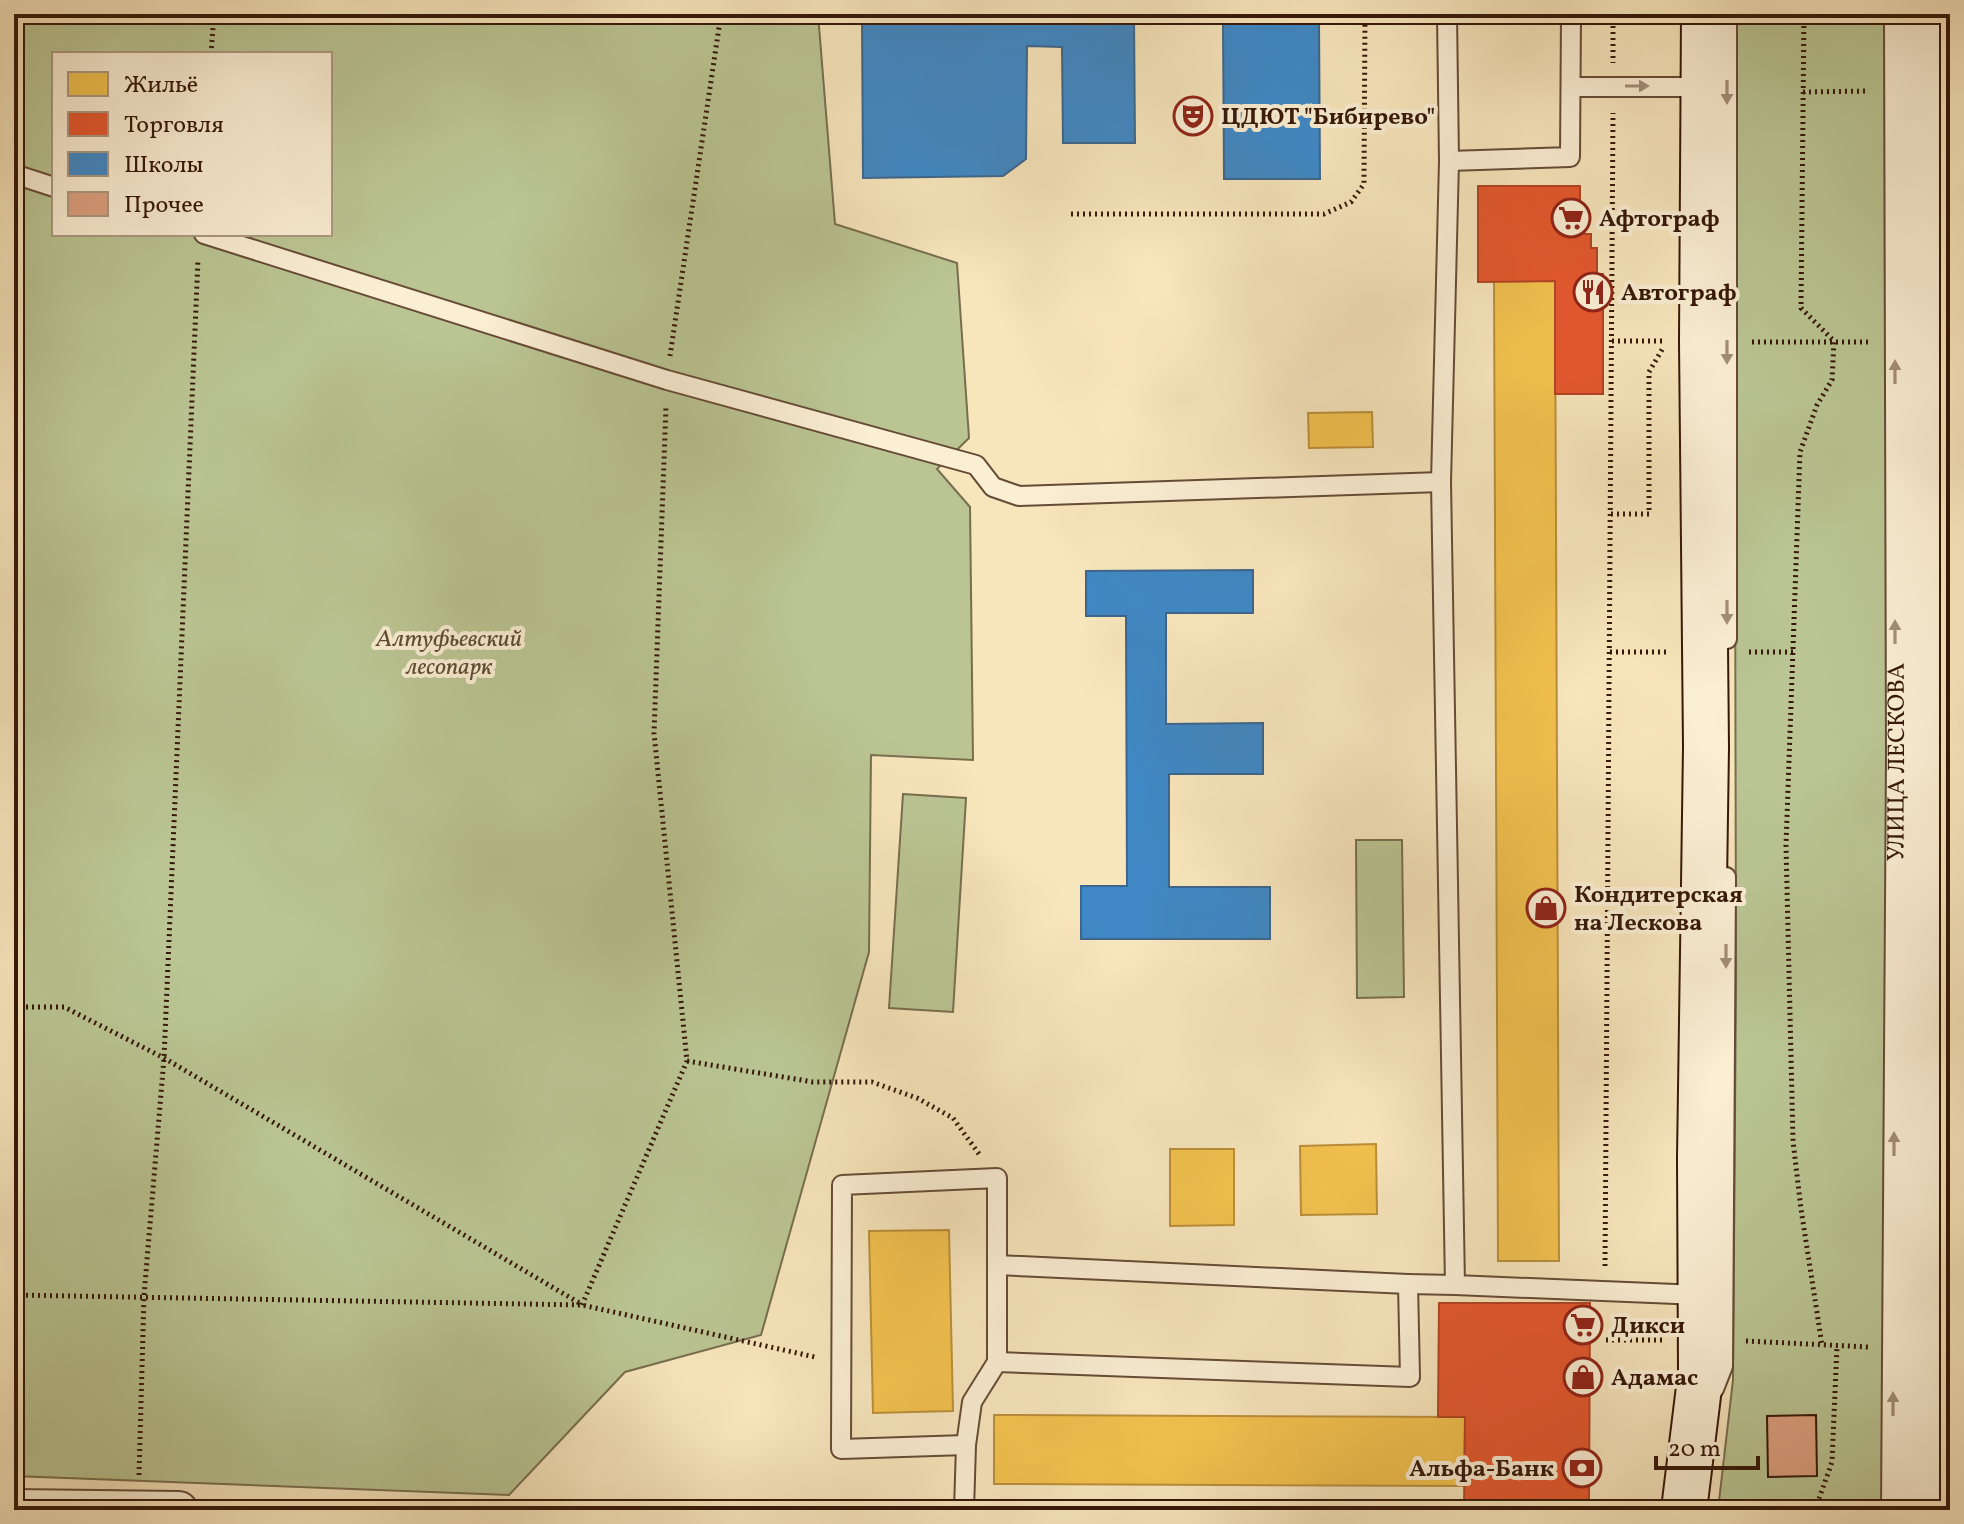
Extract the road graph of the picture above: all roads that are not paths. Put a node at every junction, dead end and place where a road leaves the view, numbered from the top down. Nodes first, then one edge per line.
1 (1447, 14) edge
2 (1571, 14) edge
3 (1704, 14) edge
4 (1727, 14) edge
5 (1894, 14) edge
6 (1921, 14) edge
7 (1571, 87) junction
8 (1703, 87) junction
9 (1449, 161) junction
10 (14, 174) edge
11 (52, 186) edge
12 (201, 242) edge
13 (1441, 482) junction
14 (1733, 652) road end
15 (1726, 857) dead end
16 (997, 1265) junction
17 (1408, 1284) junction
18 (1455, 1285) junction
19 (1700, 1295) junction
20 (997, 1362) junction
21 (1693, 1442) junction
22 (966, 1445) junction
23 (14, 1508) edge
24 (138, 1510) edge
25 (179, 1510) edge
26 (964, 1510) edge
27 (1684, 1510) edge
28 (1891, 1510) edge
29 (1919, 1510) edge

1 - 9 lane
2 - 7 lane
3 - 8 main road
4 -> 14 lane
28 -> 5 lane, УЛИЦА ЛЕСКОВА
6 - 29 main road, УЛИЦА ЛЕСКОВА
7 -> 8 lane
7 - 9 lane
8 - 19 main road
9 - 13 lane
10 - 11 lane
12 - 13 lane
13 - 18 lane
15 -> 21 lane
16 - 17 lane
16 - 20 lane
16 - 22 lane
17 - 18 lane
17 - 20 lane
18 - 19 lane
19 - 21 main road
20 - 22 lane
21 - 27 main road
22 - 26 lane
23 - 24 street
24 - 25 street

